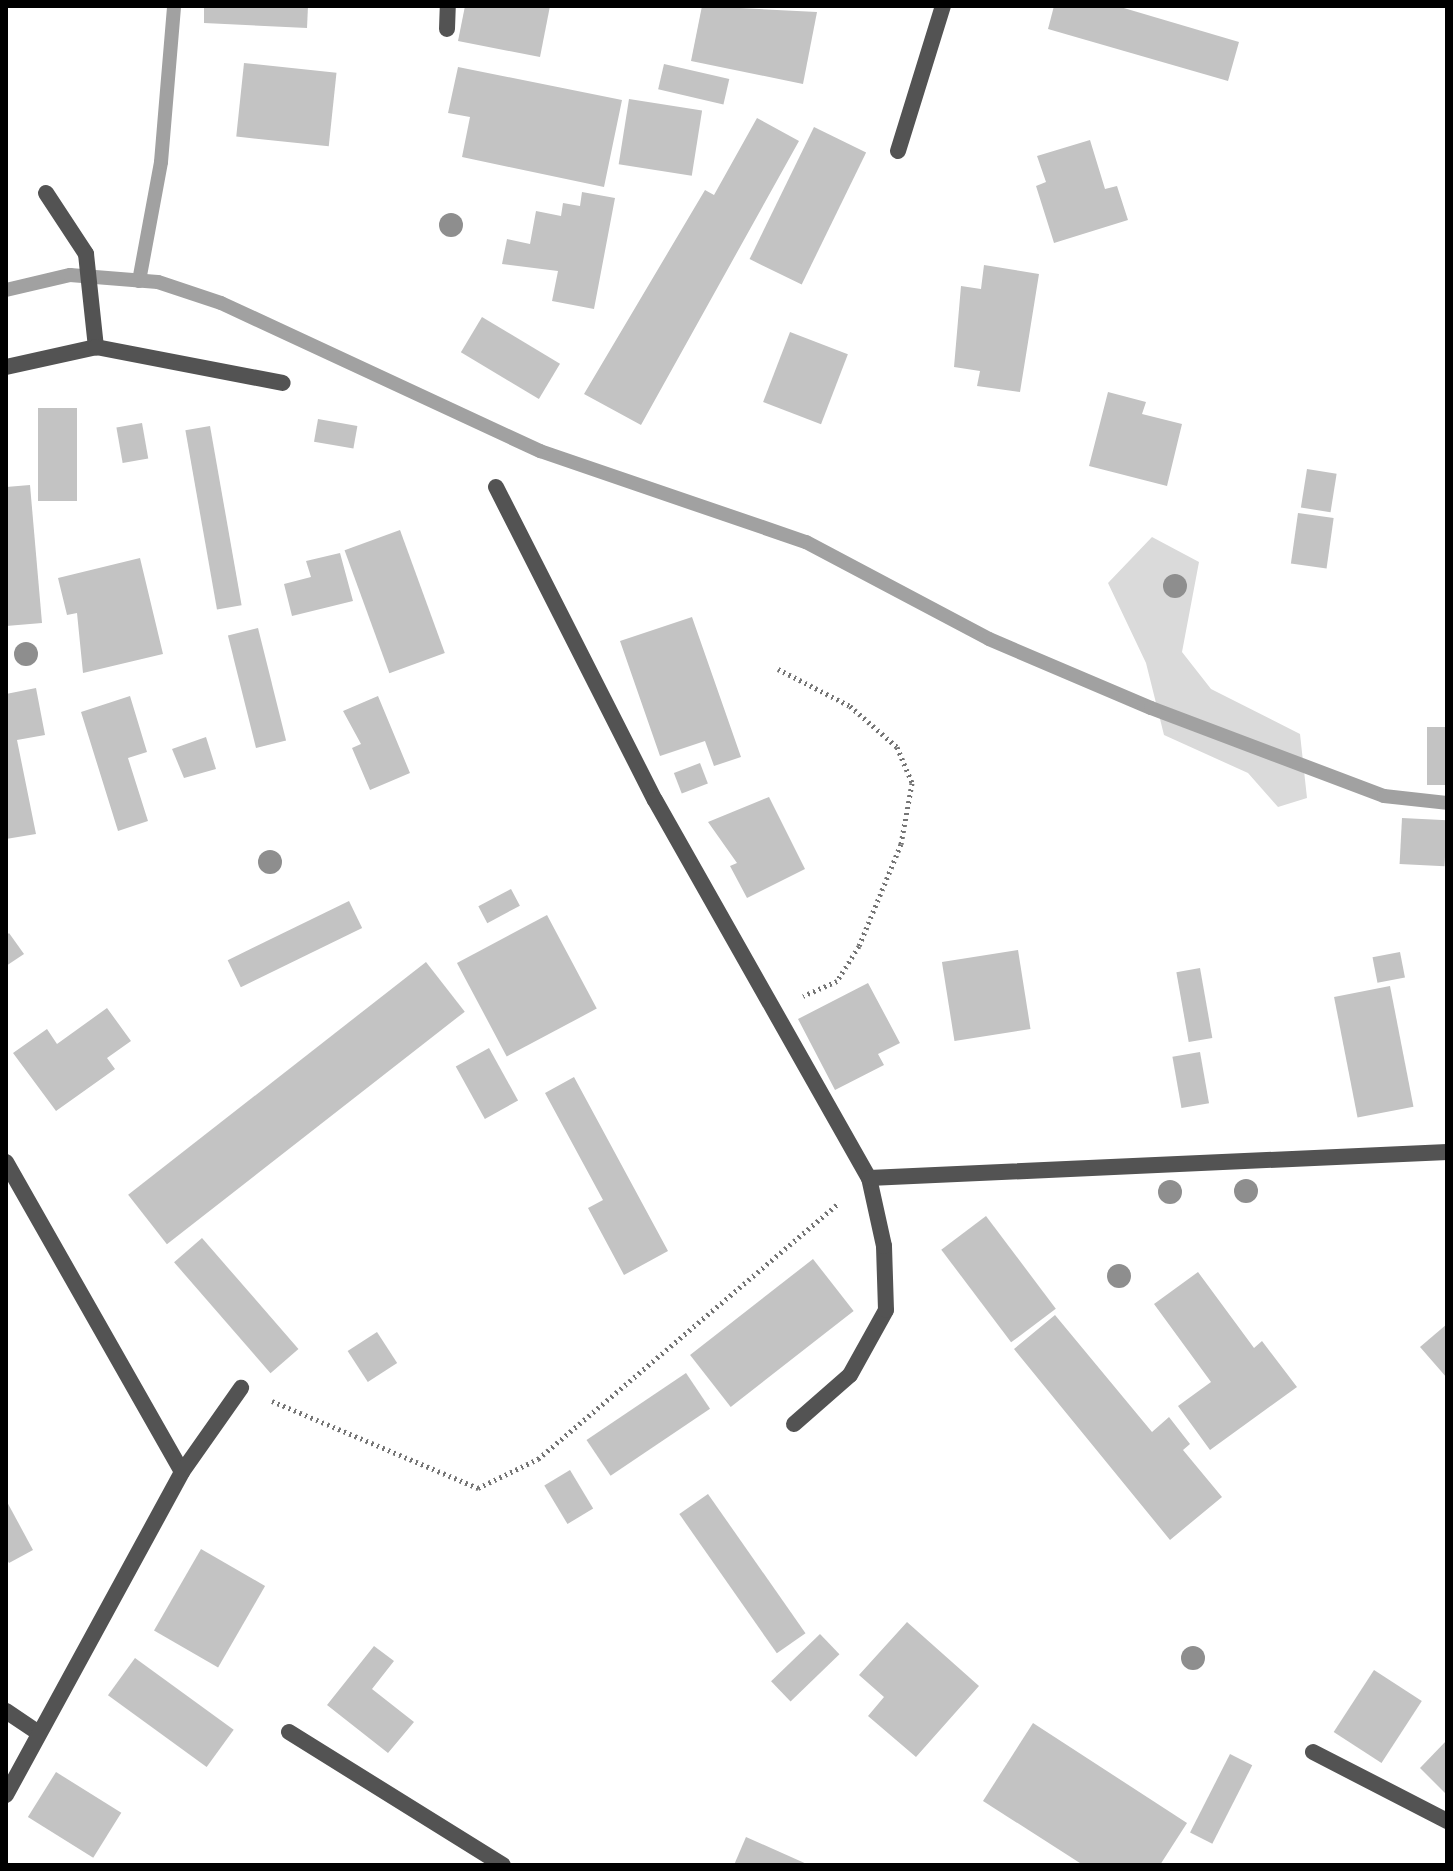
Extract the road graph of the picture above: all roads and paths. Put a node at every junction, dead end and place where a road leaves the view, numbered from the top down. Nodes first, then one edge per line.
1 (448, 6) edge
2 (943, 6) edge
3 (447, 29) dead end
4 (898, 151) dead end
5 (46, 193) dead end
6 (96, 347) junction
7 (6, 367) edge
8 (283, 383) dead end
9 (496, 487) dead end
10 (778, 669) dead end
11 (774, 1011) junction
12 (1447, 1152) edge
13 (6, 1162) edge
14 (869, 1178) junction
15 (241, 1388) joint
16 (794, 1424) dead end
17 (182, 1472) junction
18 (6, 1711) edge
19 (37, 1732) junction
20 (289, 1732) dead end
21 (1313, 1752) dead end
22 (6, 1795) edge
23 (1447, 1821) edge
24 (503, 1865) edge

1 - 3 street
2 - 4 street
5 - 6 street
6 - 7 street
6 - 8 street
9 - 11 street
10 - 11 path
11 - 14 street
12 - 14 street
13 - 17 street
14 - 15 path
14 - 16 street
15 - 17 street
17 - 19 street
18 - 19 street
19 - 22 street
20 - 24 street
21 - 23 street

